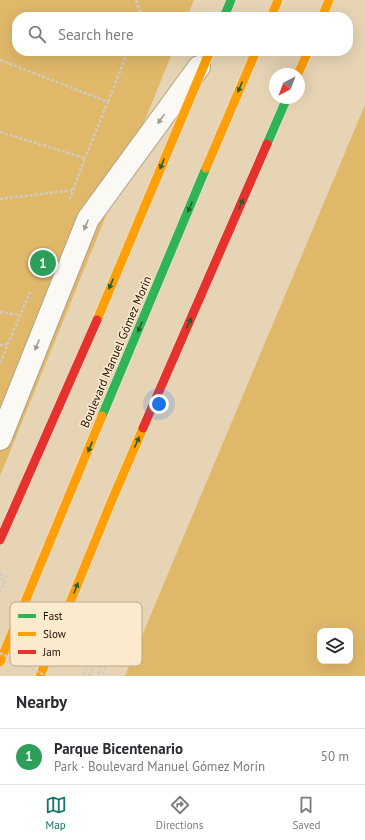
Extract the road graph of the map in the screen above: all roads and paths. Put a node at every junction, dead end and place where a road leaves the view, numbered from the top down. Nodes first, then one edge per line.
1 (136, 0) edge
2 (231, 0) edge
3 (278, 0) edge
4 (329, 0) edge
5 (140, 12) edge
6 (226, 12) edge
7 (273, 12) edge
8 (324, 12) edge
9 (126, 56) edge
10 (206, 56) edge
11 (207, 56) edge
12 (254, 56) edge
13 (306, 56) edge
14 (0, 60) edge
15 (301, 68) edge
16 (108, 102) junction
17 (284, 104) edge
18 (0, 132) edge
19 (85, 158) junction
20 (0, 199) edge
21 (0, 312) edge
22 (20, 315) dead end
23 (8, 344) dead end
24 (0, 346) edge
25 (0, 439) edge
26 (0, 540) edge
27 (0, 579) edge
28 (0, 592) edge
29 (25, 602) edge
30 (70, 602) edge
31 (10, 638) edge
32 (0, 653) edge
33 (10, 658) edge
34 (0, 662) edge
35 (26, 666) edge
36 (44, 666) edge
37 (88, 666) edge
38 (94, 666) edge
39 (102, 666) edge
40 (106, 666) edge
41 (40, 676) edge
42 (46, 676) edge
43 (83, 676) edge
44 (89, 676) edge
45 (97, 676) edge
46 (102, 676) edge

1 - 5 path
2 - 6 main road
3 - 7 main road
4 - 8 main road
9 - 16 path
10 -> 25 street
11 -> 26 main road
12 -> 29 main road, Boulevard Manuel Gómez Morín
13 - 15 main road
14 - 16 path
16 - 19 path
30 -> 17 main road
18 - 19 path
19 - 20 path
21 - 22 path
23 - 24 path
27 - 28 path
31 -> 34 main road, Boulevard Manuel Gómez Morín
32 - 33 path, bridge
35 - 42 path, bridge
41 -> 36 main road
37 - 43 path
38 - 44 path
39 - 45 path
40 - 46 path

